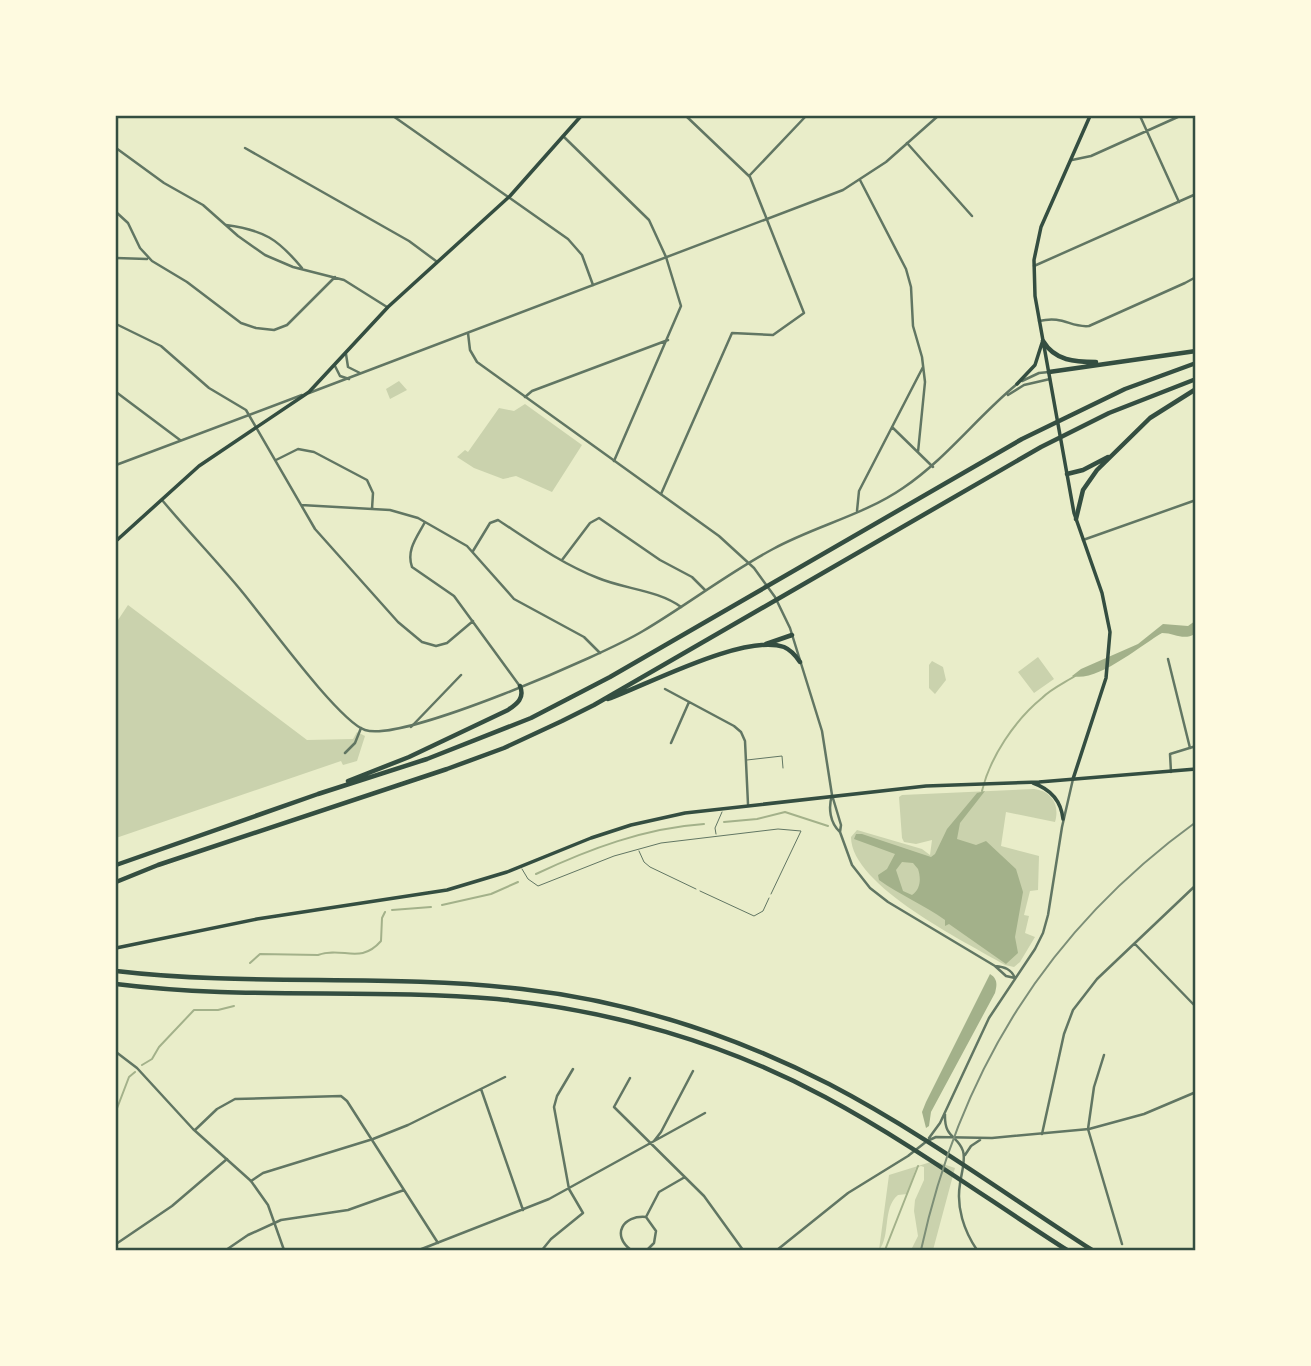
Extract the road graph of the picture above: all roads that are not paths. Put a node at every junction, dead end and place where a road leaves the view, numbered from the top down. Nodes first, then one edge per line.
1 (393, 116) edge
2 (581, 116) edge
3 (686, 116) edge
4 (806, 116) edge
5 (938, 116) edge
6 (1090, 116) edge
7 (1140, 116) edge
8 (1181, 116) edge
9 (1147, 131) junction
10 (563, 135) junction
11 (907, 143) junction
12 (116, 148) edge
13 (245, 148) dead end
14 (1069, 161) junction
15 (749, 176) junction
16 (860, 180) junction
17 (1195, 194) edge
18 (510, 197) junction
19 (1179, 202) junction
20 (116, 212) edge
21 (972, 216) dead end
22 (766, 220) junction
23 (226, 225) junction
24 (666, 257) junction
25 (116, 258) edge
26 (152, 261) junction
27 (436, 261) junction
28 (1034, 266) junction
29 (304, 270) junction
30 (335, 277) junction
31 (1195, 277) edge
32 (593, 285) junction
33 (388, 307) junction
34 (1040, 321) junction
35 (116, 324) edge
36 (468, 334) junction
37 (668, 340) junction
38 (1043, 341) junction
39 (1195, 351) edge
40 (346, 354) junction
41 (1111, 363) junction
42 (1195, 363) edge
43 (335, 366) junction
44 (923, 367) junction
45 (1049, 372) junction
46 (360, 373) junction
47 (351, 379) junction
48 (1050, 379) junction
49 (1195, 379) edge
50 (1017, 384) junction
51 (1195, 390) edge
52 (116, 392) edge
53 (306, 394) junction
54 (526, 397) junction
55 (994, 405) junction
56 (249, 414) junction
57 (892, 426) junction
58 (257, 427) junction
59 (180, 440) junction
60 (1119, 448) junction
61 (918, 452) junction
62 (276, 460) junction
63 (614, 461) junction
64 (116, 465) edge
65 (933, 467) junction
66 (1067, 474) junction
67 (661, 495) junction
68 (161, 499) junction
69 (1195, 500) edge
70 (300, 505) junction
71 (372, 509) junction
72 (858, 512) junction
73 (1076, 519) junction
74 (425, 522) junction
75 (1083, 540) junction
76 (116, 541) edge
77 (473, 551) junction
78 (562, 560) junction
79 (749, 563) junction
80 (706, 591) junction
81 (681, 607) junction
82 (473, 621) junction
83 (792, 635) junction
84 (758, 646) junction
85 (600, 653) junction
86 (1168, 659) dead end
87 (800, 662) junction
88 (461, 675) dead end
89 (520, 686) junction
90 (665, 689) dead end
91 (690, 702) junction
92 (594, 705) junction
93 (411, 727) junction
94 (361, 728) junction
95 (671, 743) dead end
96 (1195, 747) edge
97 (1190, 748) junction
98 (345, 753) dead end
99 (746, 760) junction
100 (783, 768) dead end
101 (1195, 769) edge
102 (1171, 772) junction
103 (1073, 779) junction
104 (1031, 782) junction
105 (318, 793) junction
106 (832, 795) junction
107 (748, 806) junction
108 (724, 808) junction
109 (1063, 819) junction
110 (840, 832) junction
111 (717, 836) junction
112 (639, 849) junction
113 (116, 864) edge
114 (521, 867) junction
115 (116, 882) edge
116 (1195, 885) edge
117 (696, 889) dead end
118 (700, 891) dead end
119 (771, 894) dead end
120 (769, 898) dead end
121 (1135, 944) junction
122 (116, 948) edge
123 (116, 971) edge
124 (1015, 978) junction
125 (116, 984) edge
126 (1195, 1007) edge
127 (116, 1052) edge
128 (1104, 1055) dead end
129 (573, 1069) dead end
130 (693, 1071) dead end
131 (505, 1077) dead end
132 (630, 1078) dead end
133 (481, 1089) junction
134 (1195, 1092) edge
135 (945, 1112) junction
136 (705, 1113) dead end
137 (1088, 1129) junction
138 (195, 1130) junction
139 (1042, 1134) junction
140 (982, 1138) junction
141 (953, 1139) junction
142 (372, 1140) junction
143 (927, 1141) junction
144 (651, 1143) junction
145 (964, 1158) junction
146 (228, 1159) junction
147 (685, 1177) junction
148 (251, 1181) junction
149 (569, 1189) junction
150 (404, 1190) junction
151 (523, 1210) junction
152 (646, 1217) junction
153 (275, 1223) junction
154 (116, 1244) edge
155 (438, 1244) junction
156 (1122, 1244) dead end
157 (226, 1251) edge
158 (284, 1251) edge
159 (419, 1251) edge
160 (542, 1251) edge
161 (631, 1251) edge
162 (647, 1251) edge
163 (743, 1251) edge
164 (777, 1251) edge
165 (977, 1251) edge
166 (1067, 1251) edge
167 (1093, 1251) edge

1 - 18 street
2 - 10 main road
3 - 15 street
4 - 15 street
5 - 11 street
6 - 14 main road
7 - 9 street
8 - 9 street
9 - 14 street
9 - 19 street
10 - 18 main road
10 - 24 street
11 - 16 street
11 - 21 street
12 - 23 street
13 - 27 street
14 - 28 main road
15 - 22 street
16 - 22 street
16 - 44 street
17 - 19 street
18 - 27 main road
18 - 32 street
19 - 28 street
20 - 26 street
22 - 24 street
22 - 67 street
23 - 29 street
23 - 29 street
24 - 32 street
24 - 37 street
25 - 26 street
26 - 30 street
27 - 33 main road
28 - 34 main road
29 - 30 street
30 - 33 street
31 - 34 street
32 - 36 street
33 - 40 main road
34 - 38 main road
35 - 56 street
36 - 46 street
36 - 54 street
37 - 54 street
37 - 63 street
38 - 41 highway
38 - 45 main road
38 - 50 main road
39 - 41 highway
40 - 43 main road
40 - 46 street
41 - 45 highway
42 - 105 highway
43 - 47 street
43 - 53 main road
44 - 57 street
44 - 61 street
45 - 48 main road
45 - 50 street
46 - 47 street
47 - 53 street
48 - 55 street
48 - 66 main road
49 - 92 highway
50 - 55 street
51 - 60 highway
52 - 59 street
53 - 56 street
53 - 58 main road
54 - 63 street
55 - 65 street
56 - 58 street
56 - 59 street
57 - 61 street
57 - 72 street
58 - 62 street
58 - 68 main road
59 - 64 street
60 - 66 highway
60 - 73 highway
61 - 65 street
62 - 70 street
62 - 71 street
63 - 67 street
65 - 72 street
66 - 73 main road
67 - 79 street
68 - 76 main road
68 - 94 street
69 - 75 street
70 - 71 street
70 - 82 street
71 - 74 street
72 - 79 street
73 - 75 main road
74 - 77 street
74 - 82 street
75 - 103 main road
77 - 78 street
77 - 85 street
78 - 80 street
78 - 81 street
79 - 80 street
79 - 83 street
80 - 81 street
81 - 85 street
82 - 89 street
83 - 84 highway
83 - 87 street
84 - 87 highway
84 - 92 highway
85 - 89 street
86 - 97 street
87 - 106 street
88 - 93 street
89 - 93 street
89 - 105 highway
90 - 91 street
91 - 95 street
91 - 99 street
92 - 115 highway
93 - 94 street
94 - 98 street
96 - 97 street
97 - 102 street
99 - 100 lane
99 - 107 street
101 - 102 main road
102 - 103 main road
103 - 104 main road
103 - 109 street
104 - 106 main road
104 - 109 main road
105 - 113 highway
106 - 107 main road
106 - 110 street
106 - 110 street
107 - 108 main road
108 - 111 lane
108 - 114 main road
109 - 124 street
110 - 124 street
111 - 112 lane
111 - 119 lane
112 - 114 lane
112 - 117 lane
114 - 122 main road
116 - 121 street
118 - 120 lane
121 - 126 street
121 - 139 street
123 - 167 highway
124 - 135 street
125 - 166 highway
127 - 138 street
128 - 137 street
129 - 149 street
130 - 144 street
131 - 133 street
132 - 144 street
133 - 142 street
133 - 151 street
134 - 137 street
135 - 141 street
135 - 143 street
136 - 144 street
137 - 139 street
137 - 156 street
138 - 142 street
138 - 146 street
139 - 140 street
140 - 141 street
140 - 145 street
141 - 143 street
141 - 145 street
142 - 148 street
142 - 150 street
143 - 164 street
144 - 147 street
144 - 149 street
145 - 165 street
146 - 148 street
146 - 154 street
147 - 152 street
147 - 163 street
148 - 153 street
149 - 151 street
149 - 160 street
150 - 153 street
150 - 155 street
151 - 155 street
152 - 161 street
152 - 162 street
153 - 157 street
153 - 158 street
155 - 159 street

